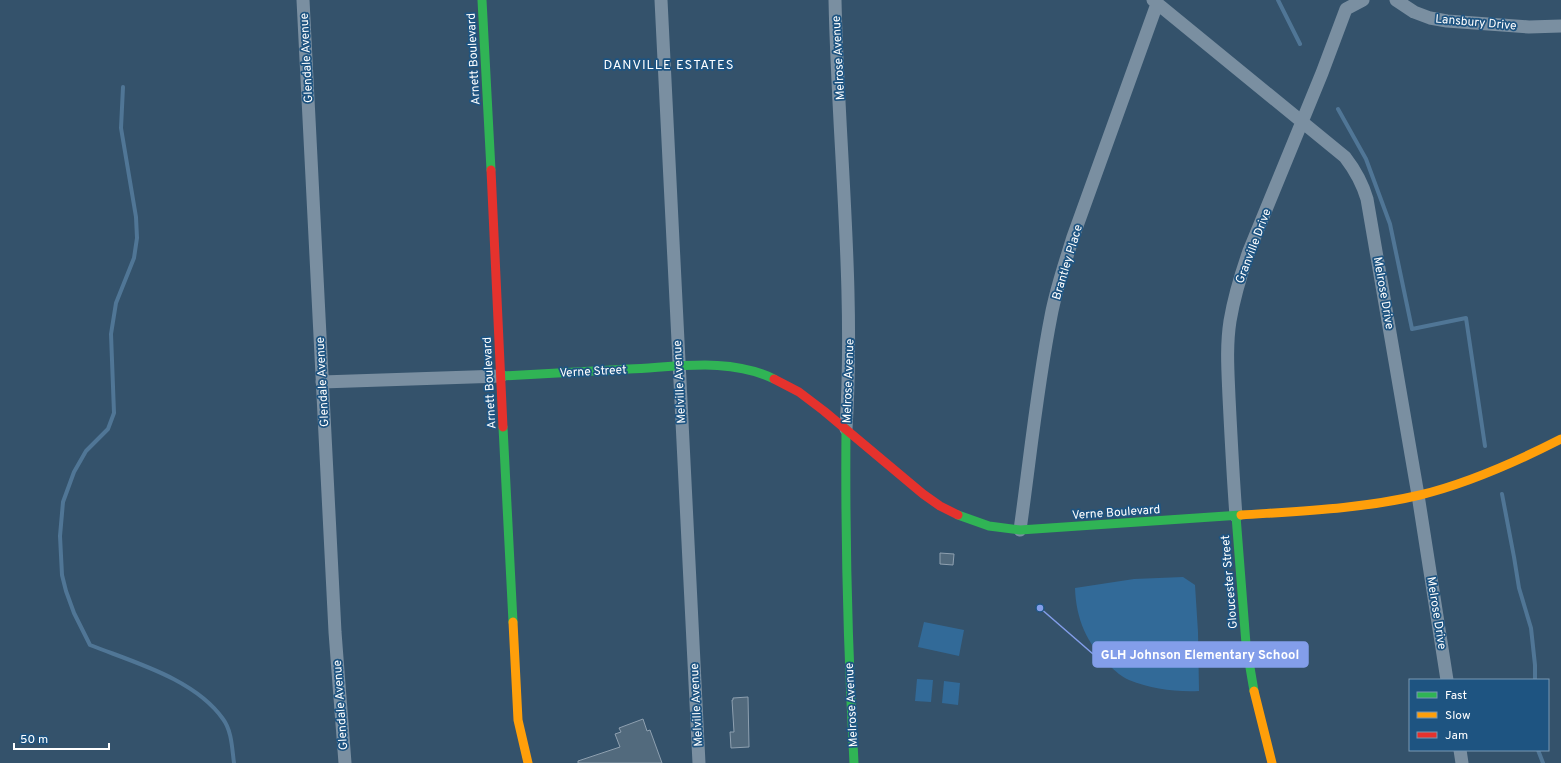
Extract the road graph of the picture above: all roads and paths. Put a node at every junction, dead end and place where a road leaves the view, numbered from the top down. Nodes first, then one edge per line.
1 (304, 0) edge
2 (482, 0) edge
3 (661, 0) edge
4 (835, 0) edge
5 (1363, 0) edge
6 (1396, 0) edge
7 (1155, 2) edge
8 (1347, 4) edge
9 (1561, 26) edge
10 (1302, 121) junction
11 (679, 367) junction
12 (501, 376) junction
13 (322, 382) junction
14 (846, 429) junction
15 (1561, 439) edge
16 (1418, 495) junction
17 (1236, 516) junction
18 (1020, 530) junction
19 (1447, 679) edge
20 (1460, 751) edge
21 (344, 763) edge
22 (528, 763) edge
23 (699, 763) edge
24 (854, 763) edge
25 (1272, 763) edge
26 (1462, 763) edge

1 - 13 street, Glendale Avenue
2 - 12 street, Arnett Boulevard
3 - 11 street, Melville Avenue
4 - 14 street, Melrose Avenue
5 - 8 street, Granville Drive
6 - 9 street, Lansbury Drive
7 - 10 street, Melrose Drive
7 - 18 street, Brantley Place
8 - 10 street, Granville Drive
10 - 16 street, Melrose Drive
10 - 17 street, Granville Drive
11 - 12 street, Verne Street
11 - 14 street, Verne Street
11 - 23 street, Melville Avenue
12 - 13 street, Verne Street
12 - 22 street, Arnett Boulevard
13 - 21 street, Glendale Avenue
14 - 18 street, Verne Boulevard
14 - 24 street, Melrose Avenue
15 - 16 street, Verne Boulevard
16 - 17 street, Verne Boulevard
16 - 19 street, Melrose Drive
17 - 18 street, Verne Boulevard
17 - 25 street, Gloucester Street
20 - 26 street

